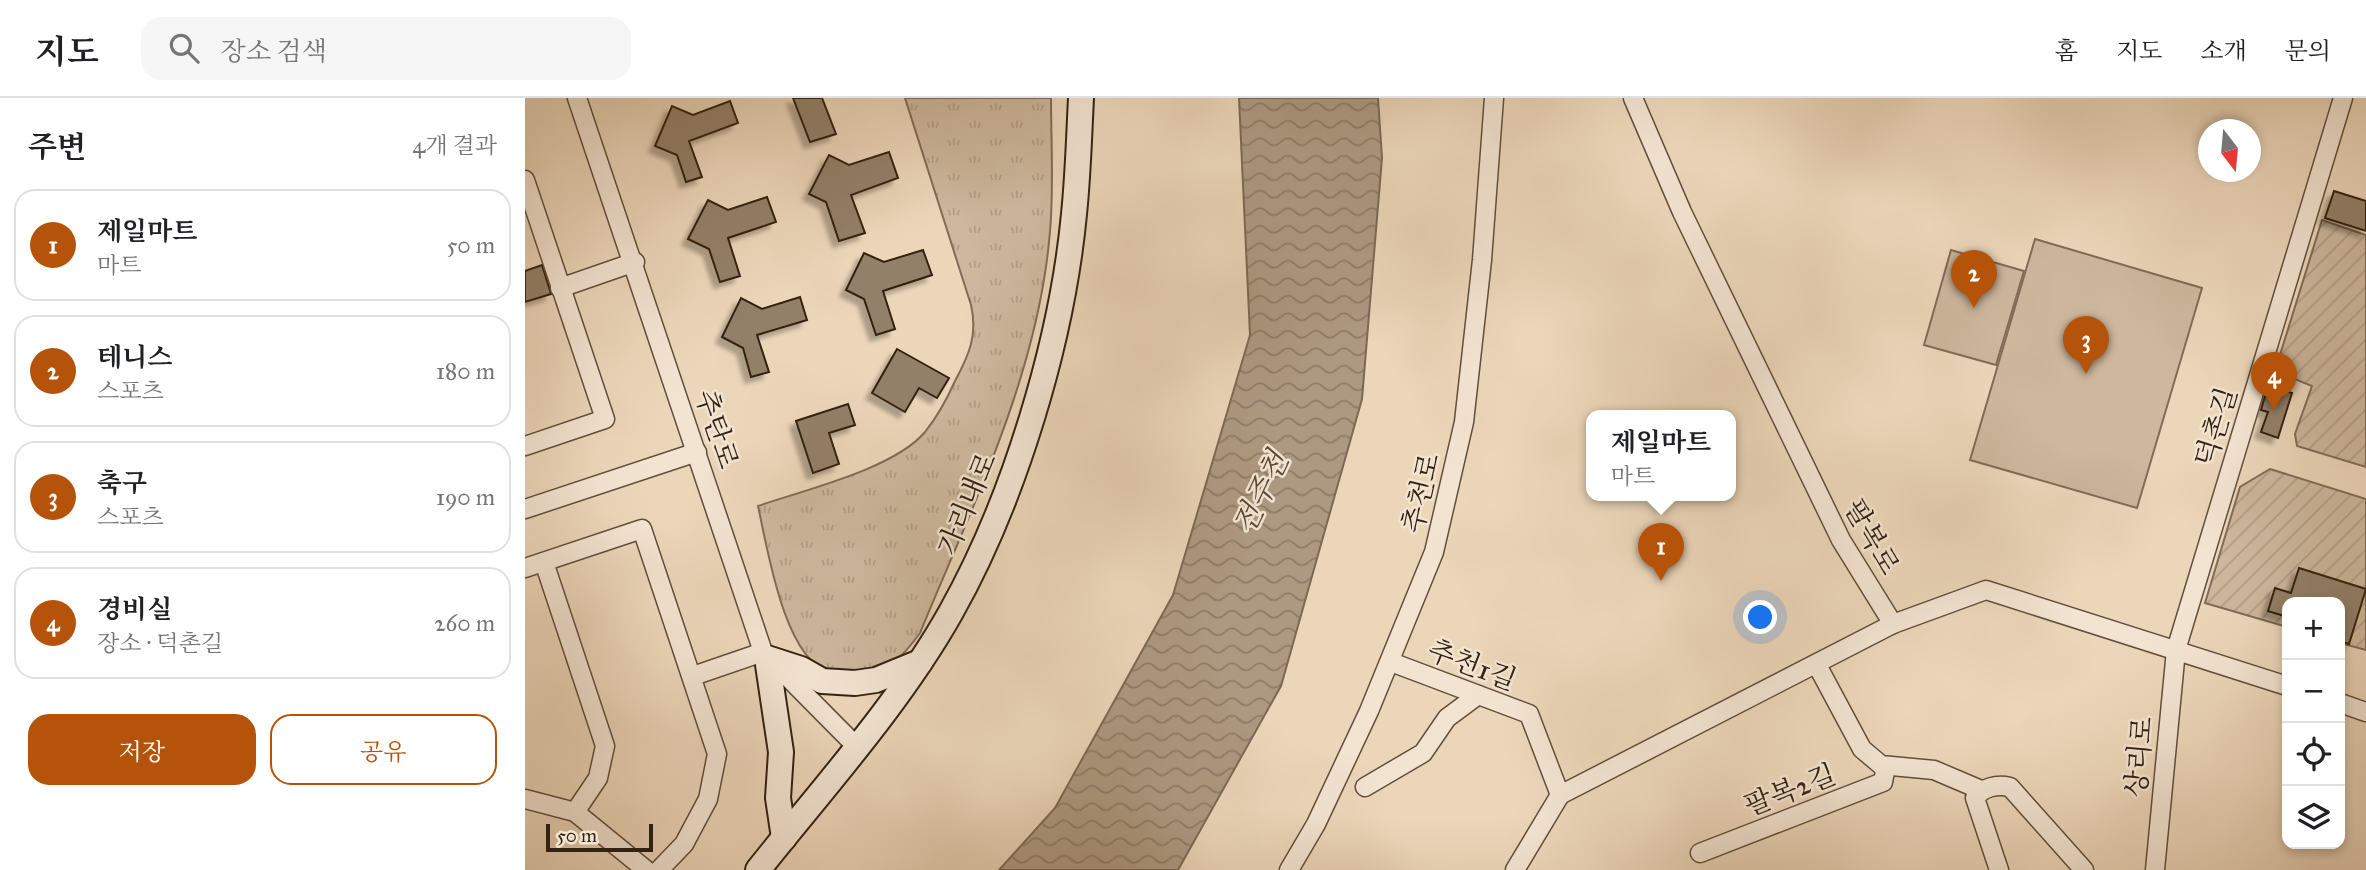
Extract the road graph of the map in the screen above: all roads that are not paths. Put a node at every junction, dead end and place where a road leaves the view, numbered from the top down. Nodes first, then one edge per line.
1 (577, 98) edge
2 (1081, 98) edge
3 (1494, 98) edge
4 (1633, 98) edge
5 (2343, 98) edge
6 (525, 180) edge
7 (635, 262) junction
8 (561, 288) junction
9 (525, 446) edge
10 (697, 452) junction
11 (525, 509) edge
12 (544, 562) junction
13 (525, 568) edge
14 (1893, 624) junction
15 (2176, 650) junction
16 (765, 655) junction
17 (920, 662) junction
18 (1391, 662) junction
19 (1817, 665) junction
20 (693, 676) junction
21 (2282, 684) edge
22 (1478, 695) junction
23 (2345, 705) edge
24 (2366, 712) edge
25 (856, 746) junction
26 (1886, 765) junction
27 (1366, 787) dead end
28 (1981, 790) junction
29 (1560, 795) junction
30 (525, 799) edge
31 (575, 812) junction
32 (784, 838) junction
33 (1700, 853) dead end
34 (646, 870) edge
35 (659, 870) edge
36 (758, 870) edge
37 (1289, 870) edge
38 (1515, 870) edge
39 (1999, 870) edge
40 (2084, 870) edge
41 (2155, 870) edge

1 - 7 street, 추탄로
2 - 17 street, 가리내로
3 - 18 street, 추천로
4 - 14 street, 팔복로
5 - 15 street, 덕촌길
6 - 8 street
7 - 8 street
7 - 10 street, 추탄로
8 - 9 street
10 - 11 street
10 - 16 street, 추탄로
12 - 13 street
12 - 20 street
12 - 31 street
14 - 15 street
14 - 19 street
15 - 21 street
15 - 41 street, 상리로
16 - 17 street
16 - 20 street
16 - 25 street, 추탄로
16 - 32 street
17 - 25 street, 가리내로
18 - 22 street, 추천1길
18 - 37 street, 추천로
19 - 26 street, 팔복2길
19 - 29 street
20 - 35 street
22 - 27 street
22 - 29 street, 추천1길
23 - 24 street
25 - 32 street, 가리내로
26 - 28 street
26 - 33 street, 팔복2길
28 - 39 street
28 - 40 street
29 - 38 street
30 - 31 street
31 - 34 street
32 - 36 street, 가리내로

